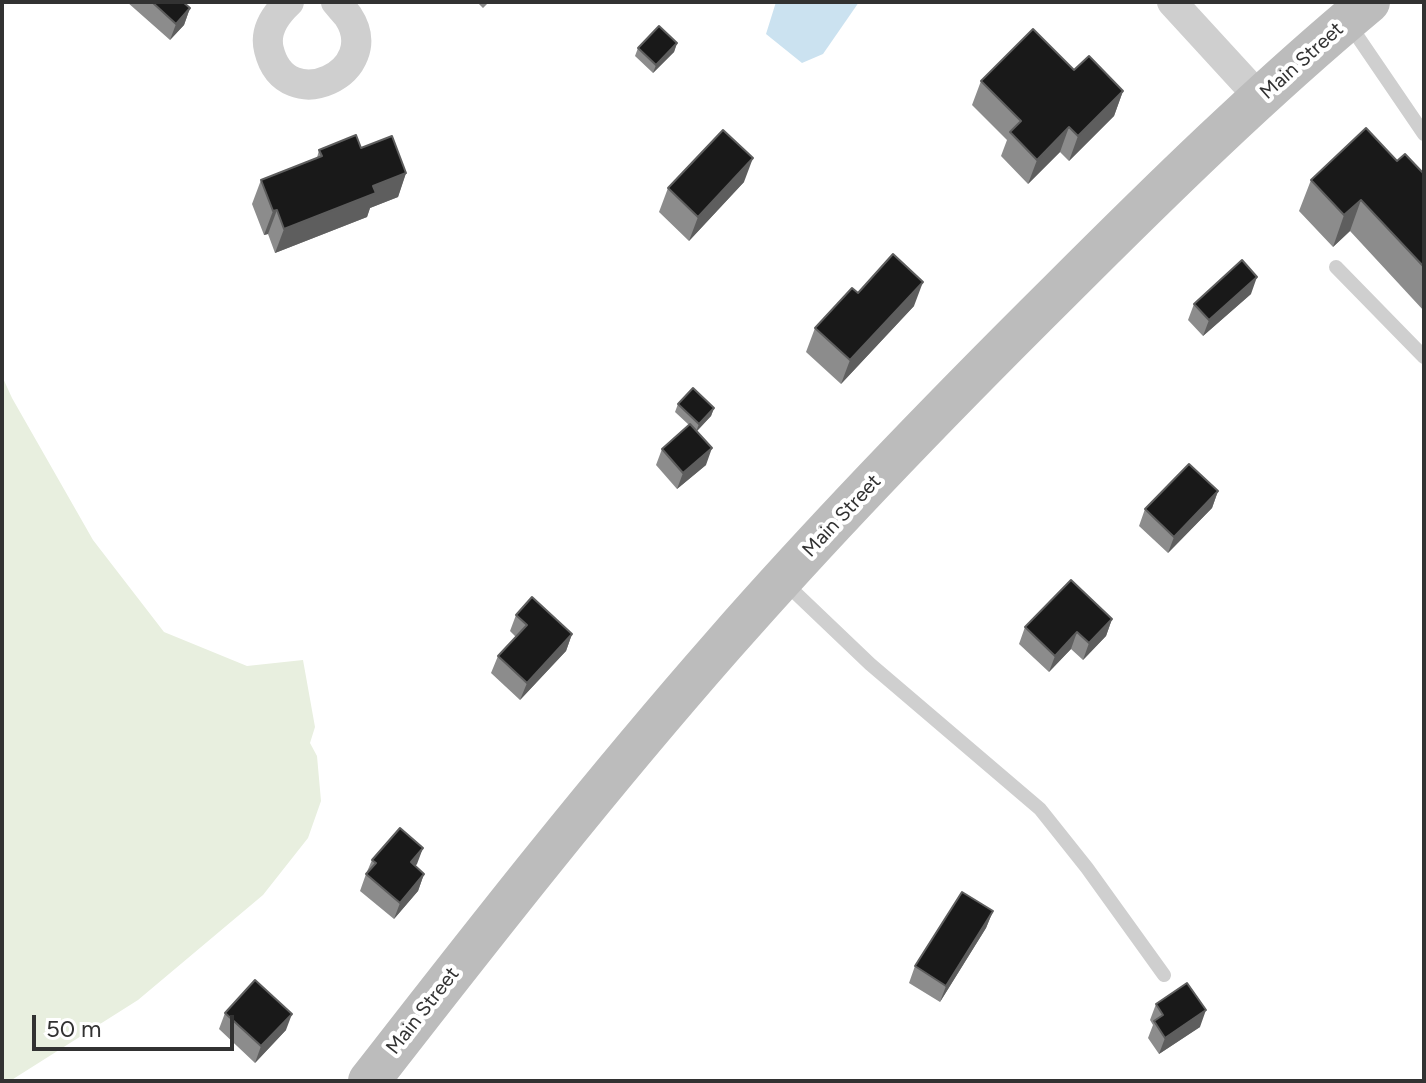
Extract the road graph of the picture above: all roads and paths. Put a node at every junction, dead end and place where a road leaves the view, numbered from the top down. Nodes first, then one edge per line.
1 (289, 2) edge
2 (336, 2) edge
3 (1172, 2) edge
4 (1358, 11) edge
5 (1260, 98) junction
6 (1424, 134) edge
7 (1336, 267) dead end
8 (1424, 357) edge
9 (782, 581) junction
10 (1164, 975) dead end
11 (369, 1081) edge

1 - 2 street
3 - 5 street
4 - 5 main road, Main Street
4 - 6 lane
5 - 9 main road, Main Street
7 - 8 lane
9 - 10 lane
9 - 11 main road, Main Street

